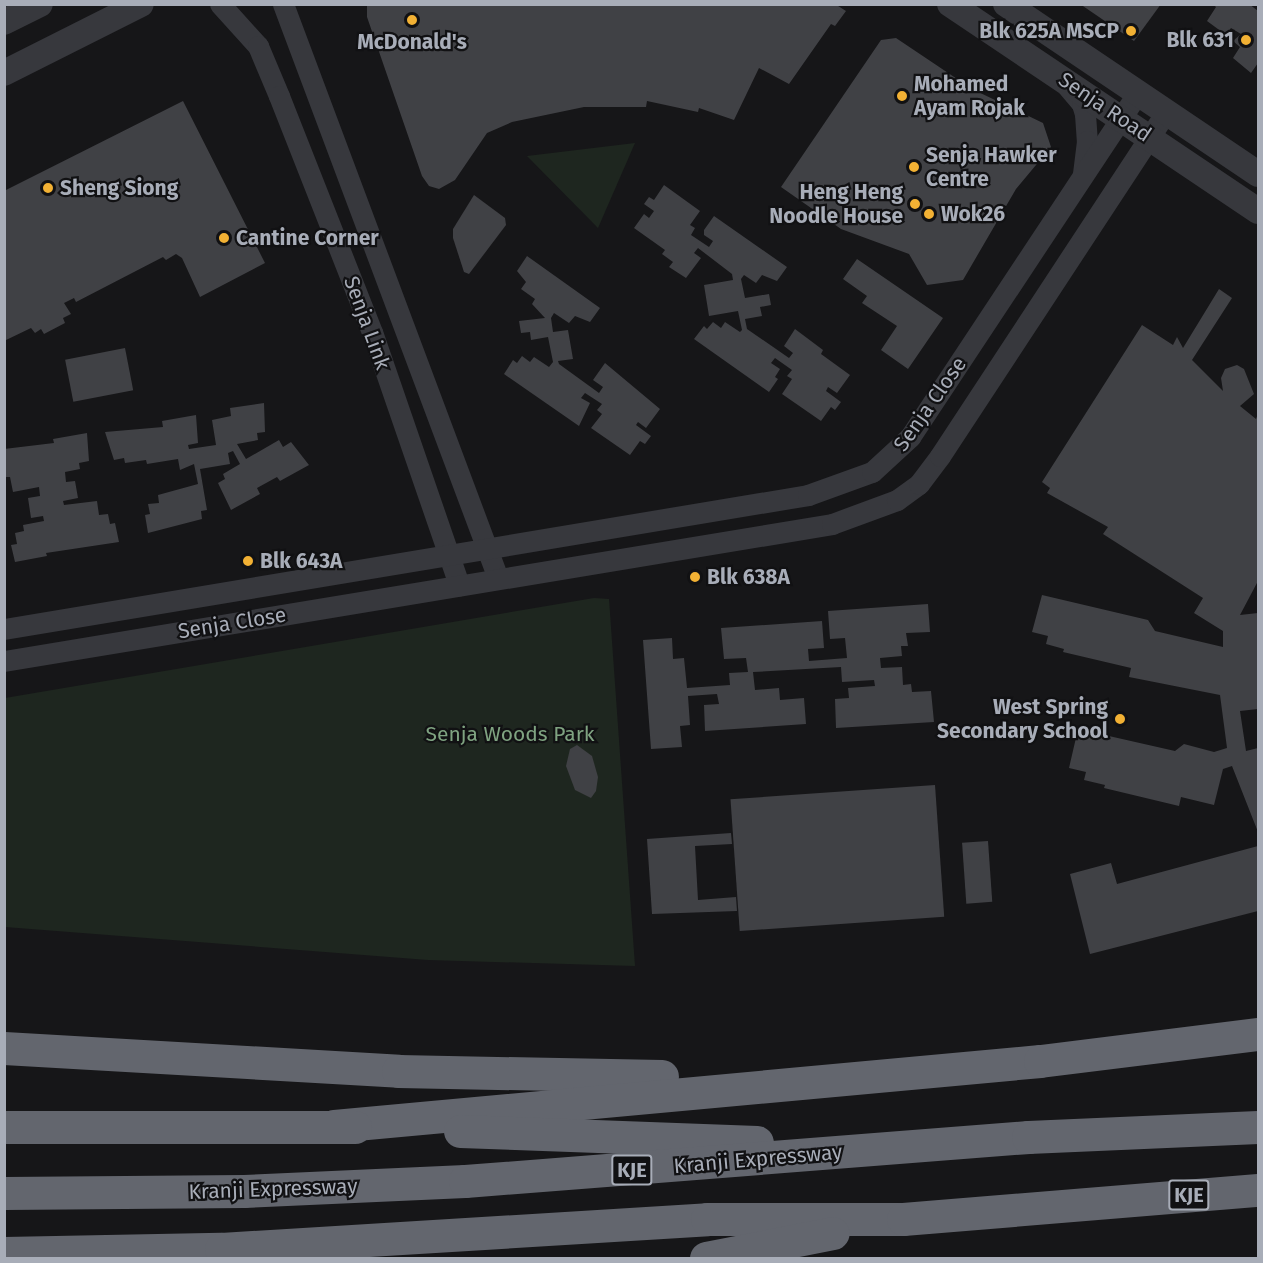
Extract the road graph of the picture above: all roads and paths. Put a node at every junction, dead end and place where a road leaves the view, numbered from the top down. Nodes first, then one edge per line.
1 (40, 4) edge
2 (141, 4) edge
3 (220, 4) edge
4 (283, 4) edge
5 (950, 4) edge
6 (1006, 4) edge
7 (4, 22) edge
8 (4, 73) edge
9 (1055, 74) junction
10 (1138, 93) junction
11 (1166, 112) junction
12 (1122, 119) junction
13 (1150, 138) junction
14 (1258, 174) edge
15 (1083, 178) junction
16 (1258, 211) edge
17 (490, 549) junction
18 (451, 555) junction
19 (498, 578) junction
20 (459, 585) junction
21 (4, 629) edge
22 (4, 660) edge
23 (1258, 1034) edge
24 (4, 1047) edge
25 (816, 1079) junction
26 (333, 1126) junction
27 (4, 1127) edge
28 (1258, 1127) edge
29 (890, 1147) junction
30 (1258, 1190) edge
31 (4, 1193) edge
32 (903, 1219) junction
33 (4, 1253) edge
34 (706, 1258) edge

1 - 7 street
2 - 8 street
3 - 18 street, Senja Link
4 - 17 street, Senja Link
5 - 9 street, Senja Road
6 - 10 street, Senja Road
9 - 12 street, Senja Road
9 - 15 street
10 - 11 street, Senja Road
10 - 12 street, Senja Close
11 - 13 street, Senja Close
11 - 14 street, Senja Road
12 - 13 street, Senja Road
12 - 15 street, Senja Close
13 - 16 street, Senja Road
13 - 19 street, Senja Close
15 - 17 street, Senja Close
17 - 18 street, Senja Close
17 - 19 street
18 - 20 street
18 - 21 street, Senja Close
19 - 20 street, Senja Close
20 - 22 street, Senja Close
23 - 25 highway
24 - 25 highway
25 - 26 highway
26 - 27 highway
26 - 29 highway
28 - 29 highway, Kranji Expressway / KJE
29 - 31 highway, Kranji Expressway / KJE
30 - 32 highway, KJE
32 - 33 highway, KJE
32 - 34 highway

